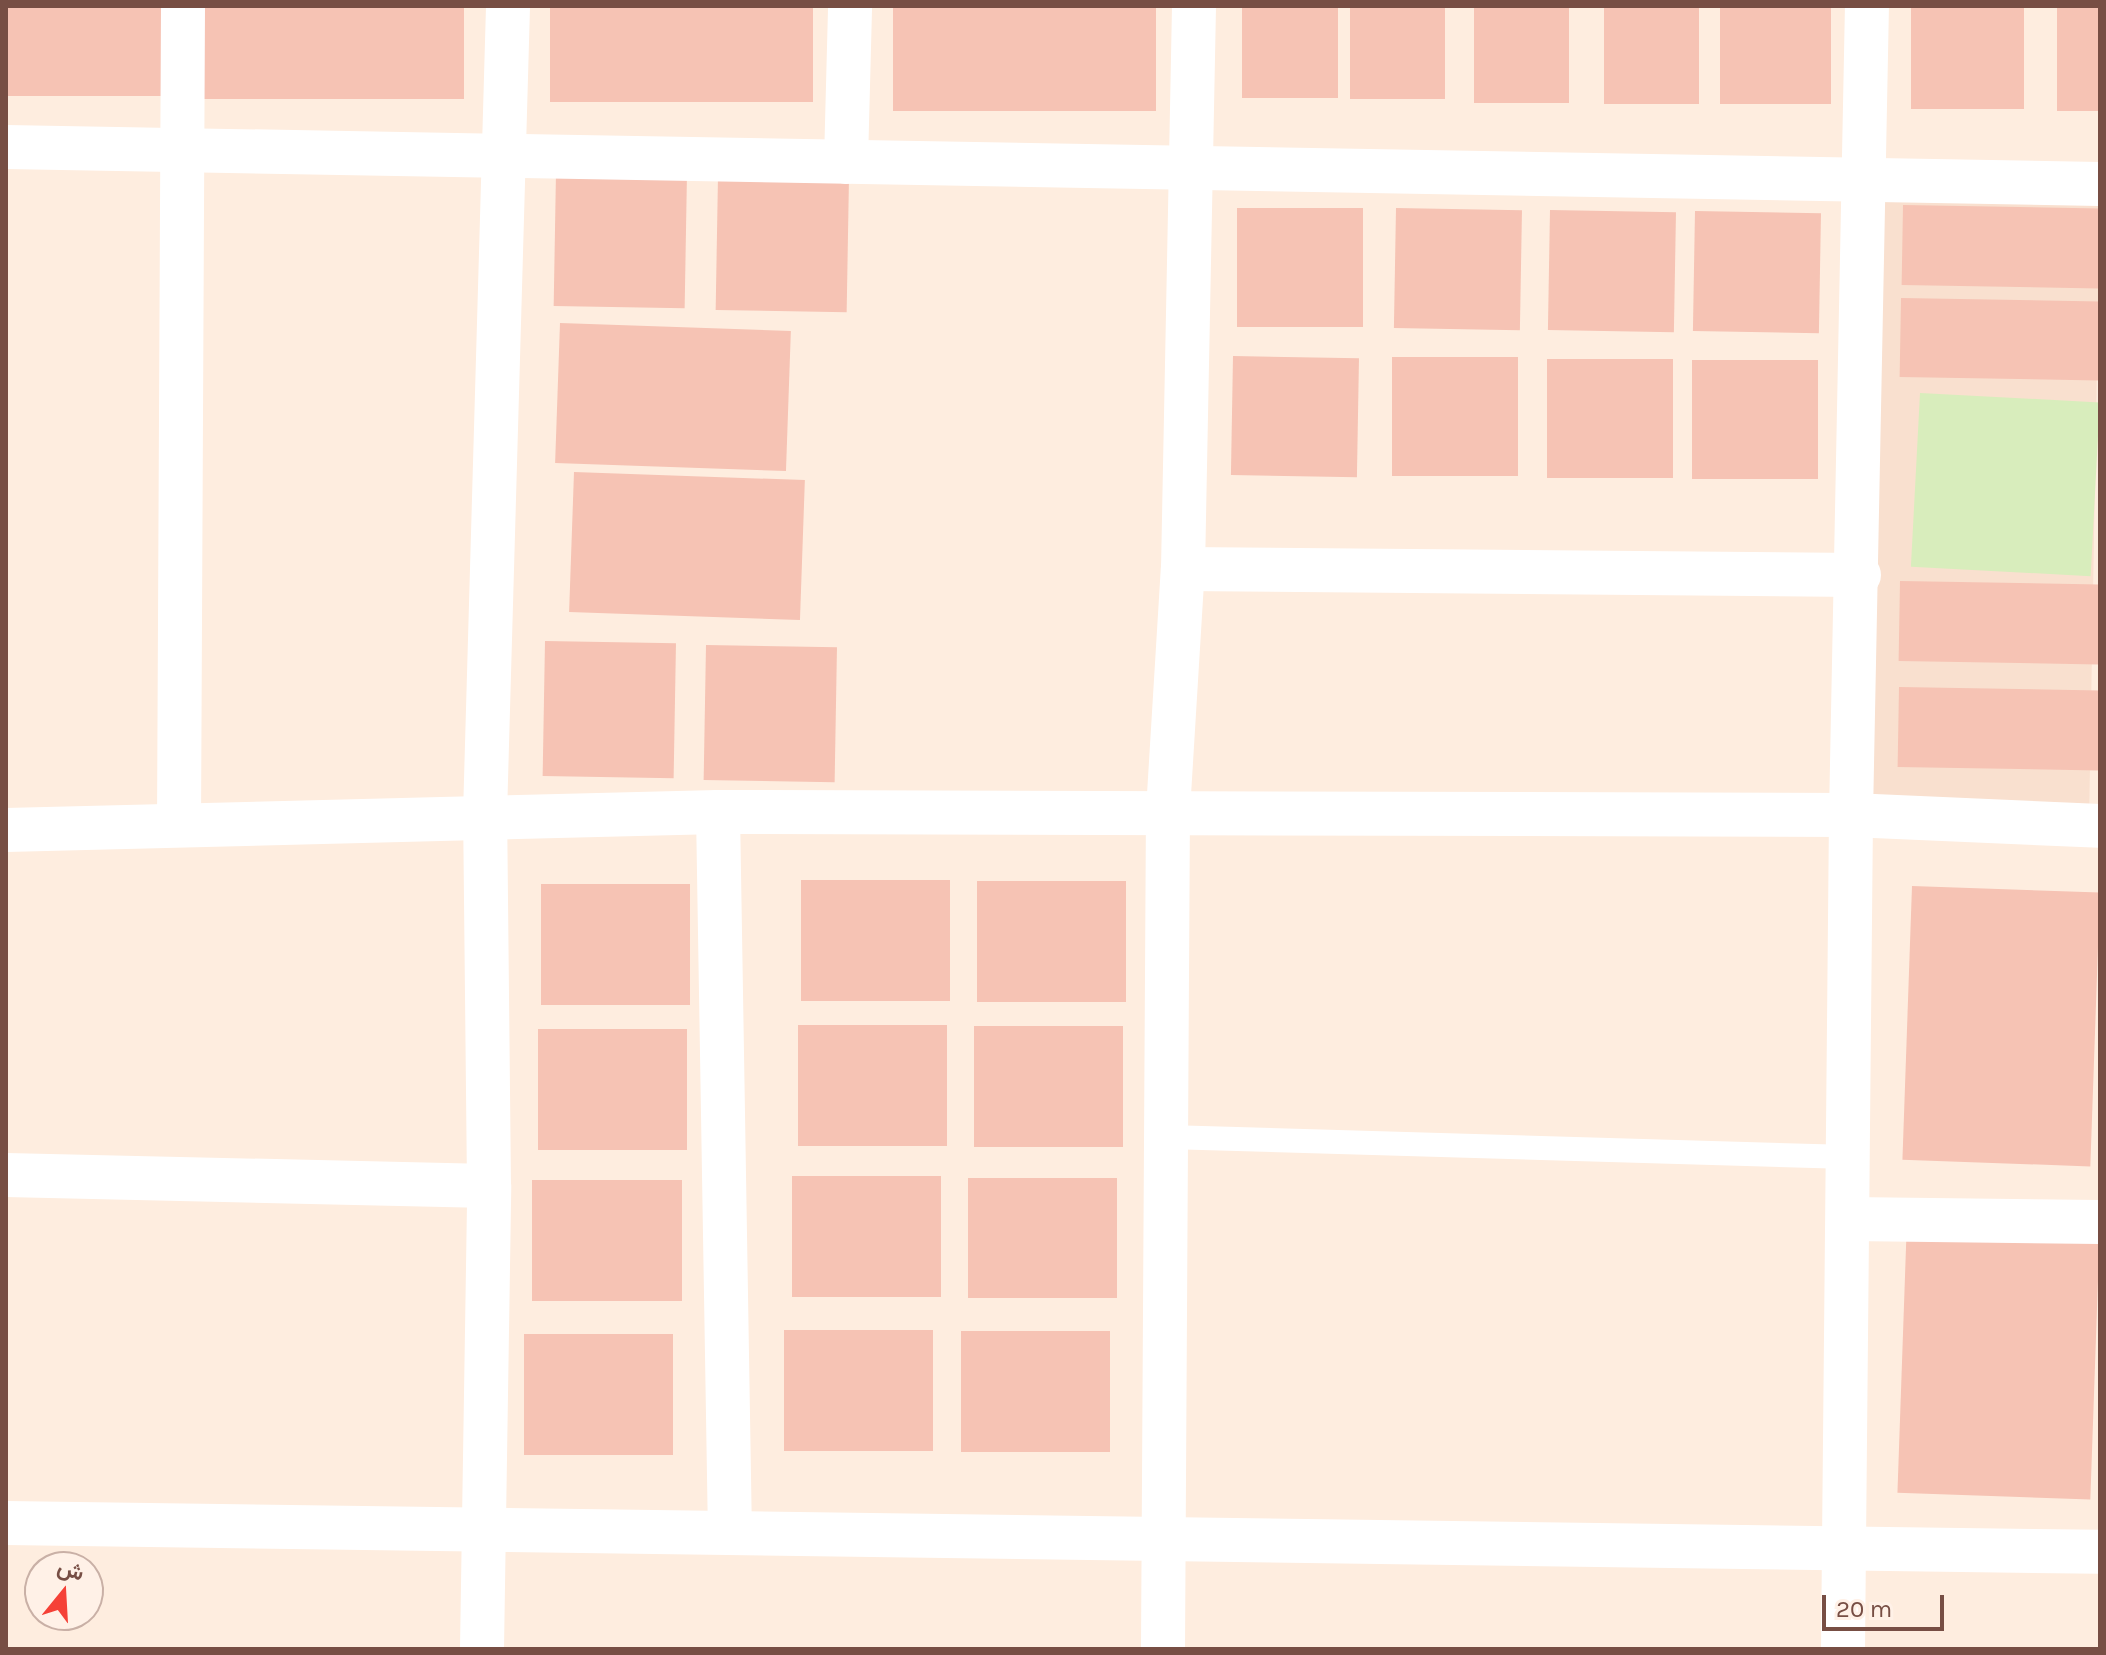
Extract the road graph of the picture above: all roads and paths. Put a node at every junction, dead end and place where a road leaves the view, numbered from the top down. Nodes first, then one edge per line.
1 (183, 6) edge
2 (508, 6) edge
3 (850, 6) edge
4 (1194, 6) edge
5 (1867, 6) edge
6 (6, 147) edge
7 (182, 150) junction
8 (505, 156) junction
9 (846, 162) junction
10 (1190, 168) junction
11 (1865, 179) junction
12 (2100, 184) edge
13 (1183, 569) junction
14 (1859, 575) junction
15 (1168, 811) junction
16 (718, 812) junction
17 (485, 815) junction
18 (1851, 815) junction
19 (179, 825) junction
20 (2100, 826) edge
21 (6, 830) edge
22 (1167, 1137) junction
23 (1850, 1157) junction
24 (6, 1175) edge
25 (489, 1186) junction
26 (1849, 1219) junction
27 (2100, 1222) edge
28 (6, 1523) edge
29 (484, 1530) junction
30 (730, 1533) junction
31 (1165, 1539) junction
32 (1844, 1549) junction
33 (2100, 1552) edge
34 (482, 1649) edge
35 (1163, 1649) edge
36 (1843, 1649) edge

1 - 7 street
2 - 8 street
3 - 9 street
4 - 10 street
5 - 11 street
6 - 7 street
7 - 8 street
7 - 19 street
8 - 9 street
8 - 17 street
9 - 10 street
10 - 11 street
10 - 13 street
11 - 12 street
11 - 14 street
13 - 14 street
13 - 15 street
14 - 18 street
15 - 16 street
15 - 18 street
15 - 22 street
16 - 17 street
16 - 30 street
17 - 19 street
17 - 25 street
18 - 20 street
18 - 23 street
19 - 21 street
22 - 23 lane
22 - 31 street
23 - 26 street
24 - 25 street
25 - 29 street
26 - 27 street
26 - 32 street
28 - 29 street
29 - 30 street
29 - 34 street
30 - 31 street
31 - 32 street
31 - 35 street
32 - 33 street
32 - 36 street

